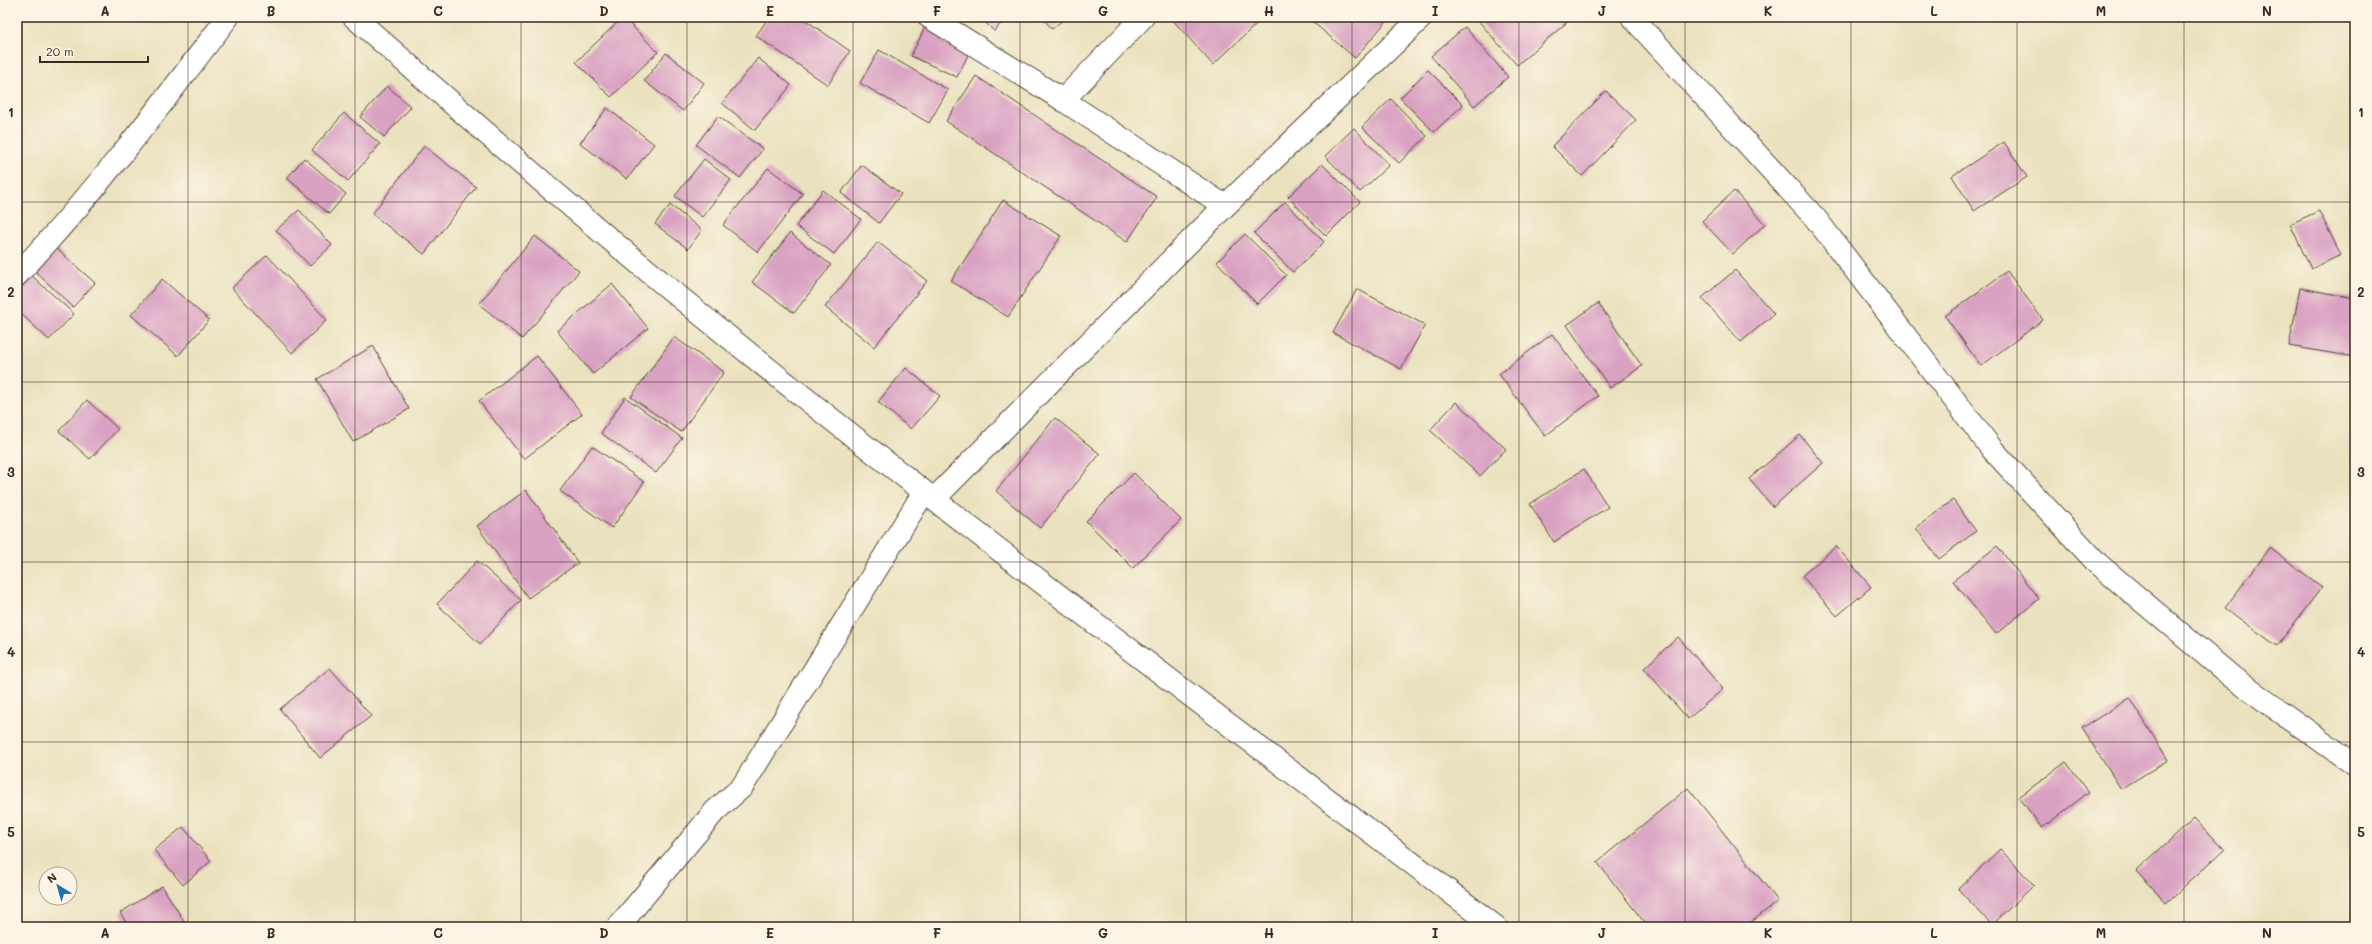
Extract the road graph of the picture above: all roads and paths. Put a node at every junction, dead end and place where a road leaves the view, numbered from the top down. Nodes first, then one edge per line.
1 (228, 17) edge
2 (354, 17) edge
3 (929, 17) edge
4 (1143, 17) edge
5 (1422, 17) edge
6 (1632, 17) edge
7 (1063, 100) junction
8 (1226, 206) junction
9 (17, 275) edge
10 (929, 495) junction
11 (2355, 764) edge
12 (618, 927) edge
13 (1496, 927) edge

1 - 9 street
2 - 10 street
3 - 7 street
4 - 7 street
5 - 8 street
6 - 11 street
7 - 8 street
8 - 10 street
10 - 12 street
10 - 13 street

